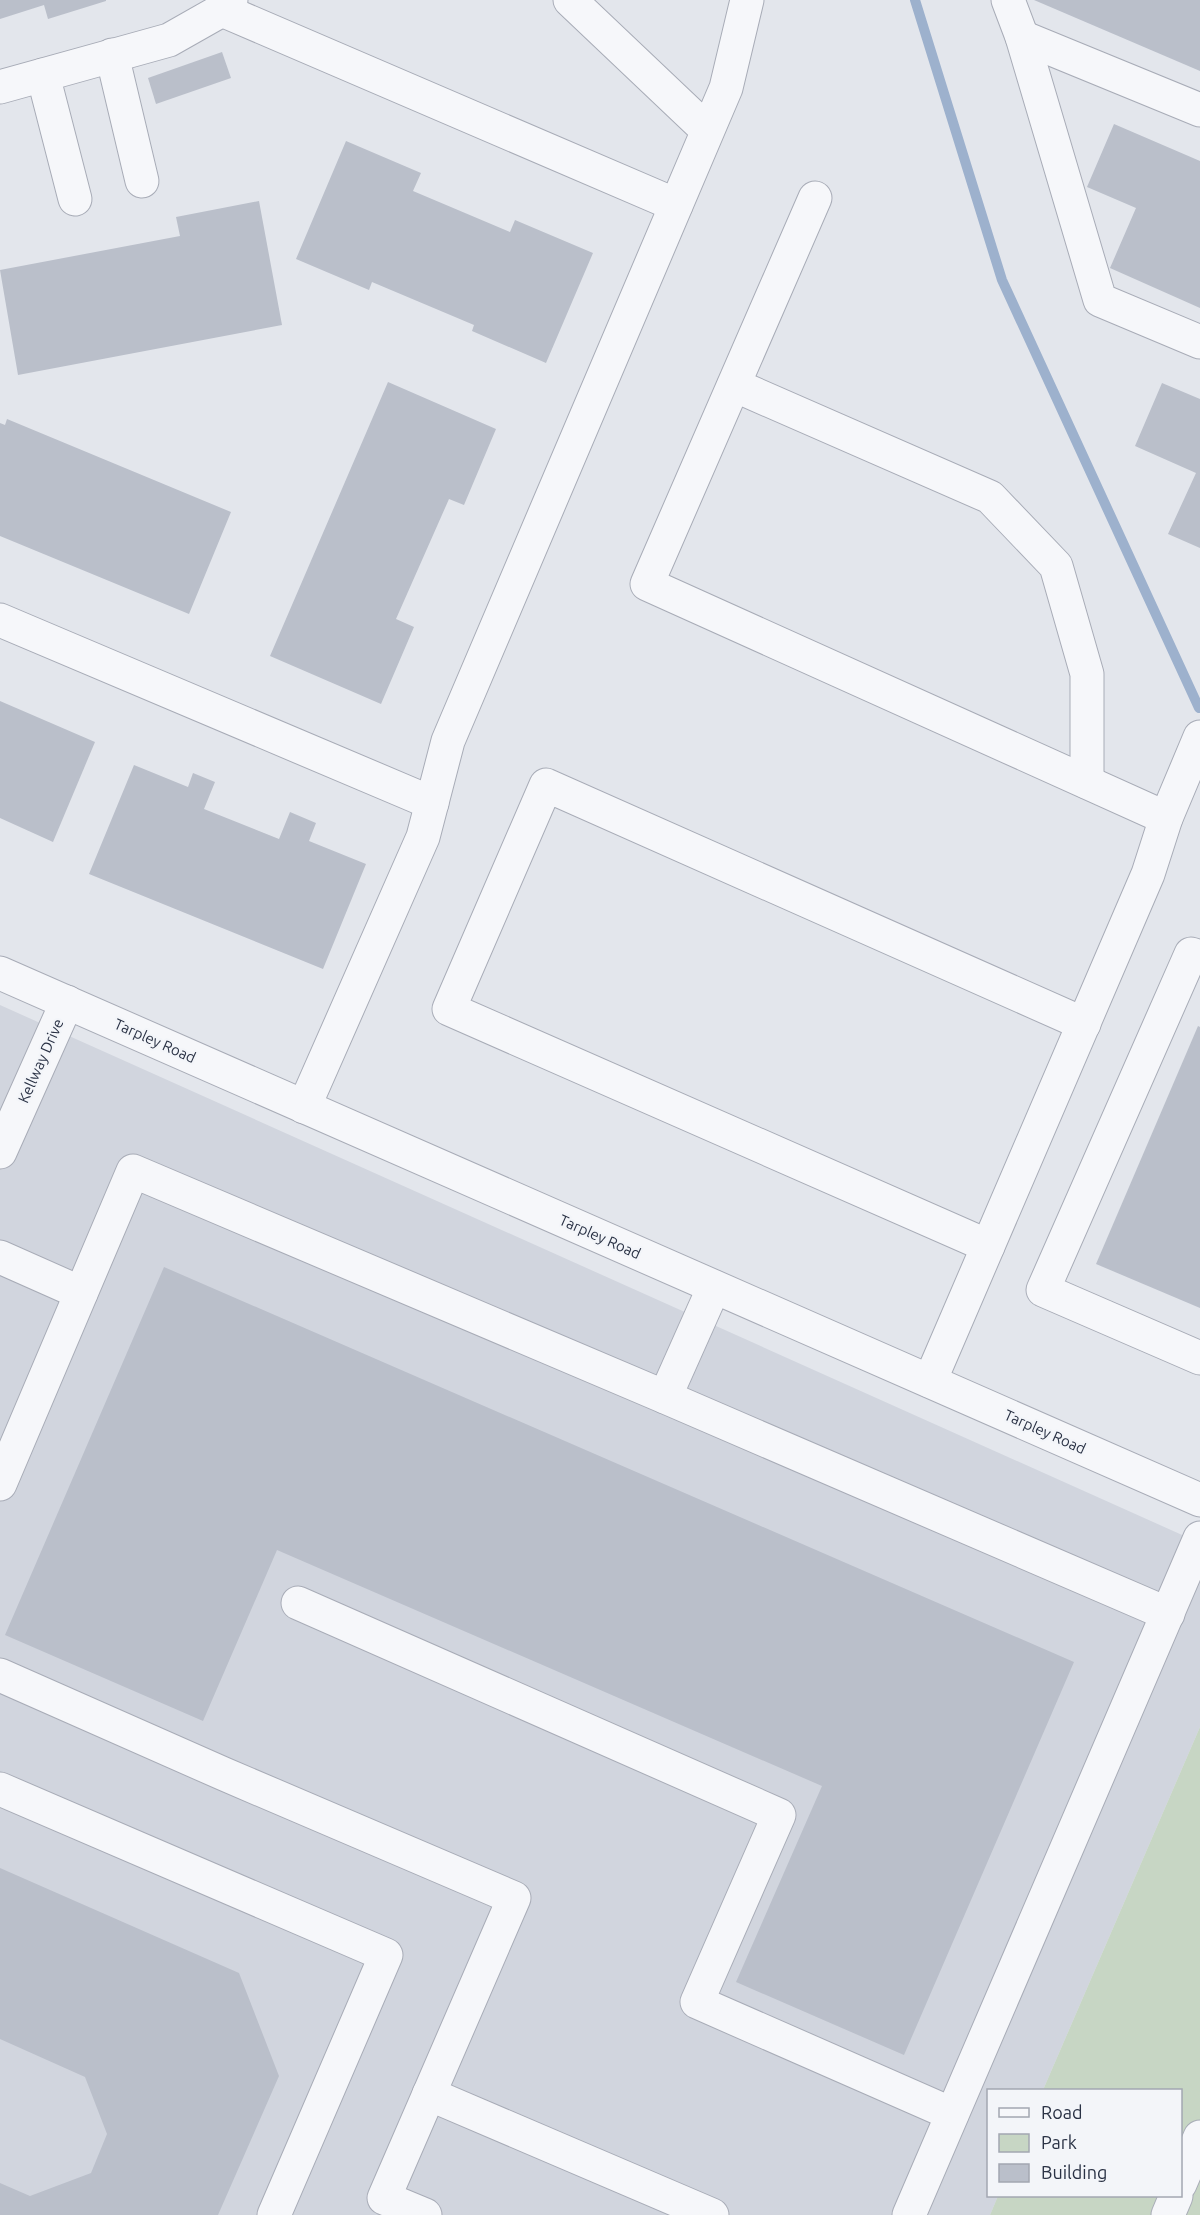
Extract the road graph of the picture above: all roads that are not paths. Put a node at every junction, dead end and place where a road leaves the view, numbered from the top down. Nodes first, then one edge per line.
1 (570, 0) edge
2 (747, 0) edge
3 (1008, 0) edge
4 (226, 5) edge
5 (1023, 36) junction
6 (112, 55) junction
7 (43, 75) junction
8 (0, 87) edge
9 (1200, 110) edge
10 (708, 130) junction
11 (142, 181) dead end
12 (815, 198) dead end
13 (75, 200) dead end
14 (676, 205) junction
15 (1200, 342) edge
16 (734, 385) junction
17 (0, 620) edge
18 (1200, 737) edge
19 (1088, 782) junction
20 (432, 803) junction
21 (1166, 818) junction
22 (1200, 957) edge
23 (0, 973) edge
24 (67, 1002) junction
25 (1084, 1024) junction
26 (304, 1107) junction
27 (0, 1152) edge
28 (988, 1246) junction
29 (0, 1257) edge
30 (714, 1287) junction
31 (81, 1293) junction
32 (1200, 1358) edge
33 (930, 1381) junction
34 (665, 1396) junction
35 (0, 1484) edge
36 (1200, 1500) edge
37 (1200, 1538) edge
38 (298, 1603) dead end
39 (1168, 1614) junction
40 (0, 1675) edge
41 (0, 1789) edge
42 (429, 2094) junction
43 (952, 2114) junction
44 (1200, 2137) edge
45 (1182, 2179) edge
46 (1176, 2197) edge
47 (274, 2215) edge
48 (425, 2215) edge
49 (712, 2215) edge
50 (909, 2215) edge
51 (1168, 2215) edge

1 - 10 street
2 - 10 street
3 - 5 street
4 - 6 street
4 - 14 street
5 - 9 street
5 - 15 street
6 - 7 street
6 - 11 street
7 - 8 street
7 - 13 street
10 - 14 street
12 - 16 street
14 - 20 street
16 - 19 street
16 - 19 street
17 - 20 street
18 - 21 street
19 - 21 street
20 - 26 street
21 - 25 street
22 - 32 street
23 - 24 street, Tarpley Road
24 - 26 street, Tarpley Road
24 - 27 street, Kellway Drive
25 - 28 street
25 - 28 street
26 - 30 street, Tarpley Road
28 - 33 street
29 - 31 street
30 - 33 street, Tarpley Road
30 - 34 street
31 - 34 street
31 - 35 street
33 - 36 street, Tarpley Road
34 - 39 street
37 - 39 street
38 - 43 street
39 - 43 street
40 - 42 street
41 - 47 street
42 - 48 street
42 - 49 street
43 - 50 street
44 - 45 street
46 - 51 street

